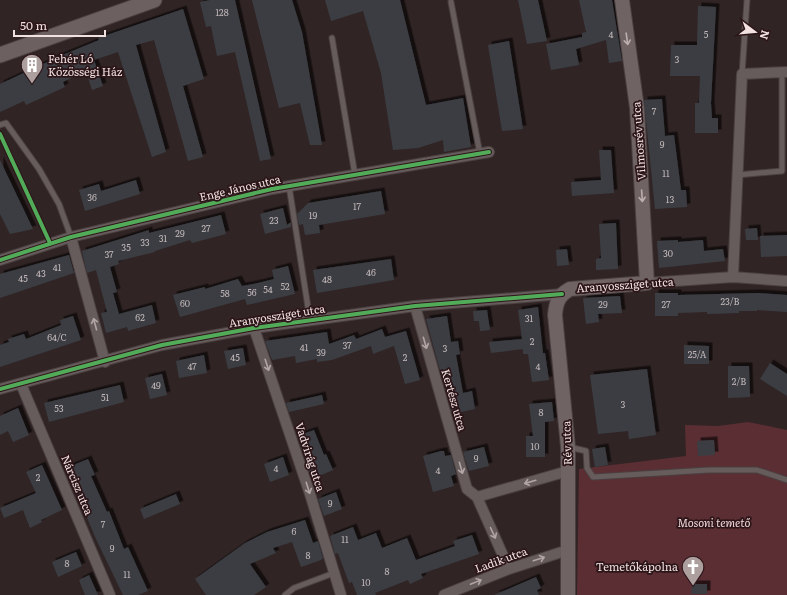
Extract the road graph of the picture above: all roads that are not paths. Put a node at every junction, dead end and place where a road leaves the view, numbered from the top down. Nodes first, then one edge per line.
1 (154, 0) edge
2 (622, 0) edge
3 (747, 0) edge
4 (451, 2) dead end
5 (332, 38) dead end
6 (0, 55) edge
7 (784, 72) edge
8 (742, 74) junction
9 (0, 125) edge
10 (485, 153) joint
11 (355, 175) junction
12 (737, 175) junction
13 (289, 186) junction
14 (71, 237) junction
15 (0, 260) edge
16 (733, 277) junction
17 (787, 281) edge
18 (647, 283) junction
19 (562, 294) junction
20 (415, 306) junction
21 (310, 320) junction
22 (254, 328) junction
23 (105, 362) junction
24 (21, 384) junction
25 (0, 389) edge
26 (568, 447) junction
27 (568, 471) junction
28 (787, 480) edge
29 (477, 497) junction
30 (568, 550) junction
31 (509, 569) junction
32 (334, 573) junction
33 (110, 595) edge
34 (285, 595) edge
35 (341, 595) edge
36 (444, 595) edge
37 (568, 595) edge

1 - 6 main road
2 -> 18 main road, Vilmosrév utca
3 - 8 lane
4 - 10 lane
5 - 11 lane
7 - 8 street
7 - 12 lane
8 - 12 street
9 - 14 lane
10 - 11 street, Enge János utca
11 - 13 street, Enge János utca
12 - 16 street
13 - 14 street, Enge János utca
13 - 21 lane
14 - 15 street, Enge János utca
23 -> 14 street
16 - 17 street, Aranyossziget utca
16 - 18 street, Aranyossziget utca
18 - 19 main road, Aranyossziget utca
19 - 20 street, Aranyossziget utca
19 - 26 main road, Rév utca
20 - 21 street, Aranyossziget utca
20 -> 29 street, Kertész utca
21 - 22 street, Aranyossziget utca
22 - 23 street, Aranyossziget utca
22 -> 32 street, Vadvirág utca
23 - 24 street, Aranyossziget utca
24 - 25 street, Aranyossziget utca
24 - 33 street, Nárcisz utca
26 - 27 main road, Rév utca
26 - 28 lane
27 -> 29 street
27 - 30 main road, Rév utca
29 -> 31 street, Kertész utca
31 -> 30 street, Ladik utca
30 - 37 main road, Rév utca
36 -> 31 street, Ladik utca
32 - 34 lane
32 - 35 street, Vadvirág utca

